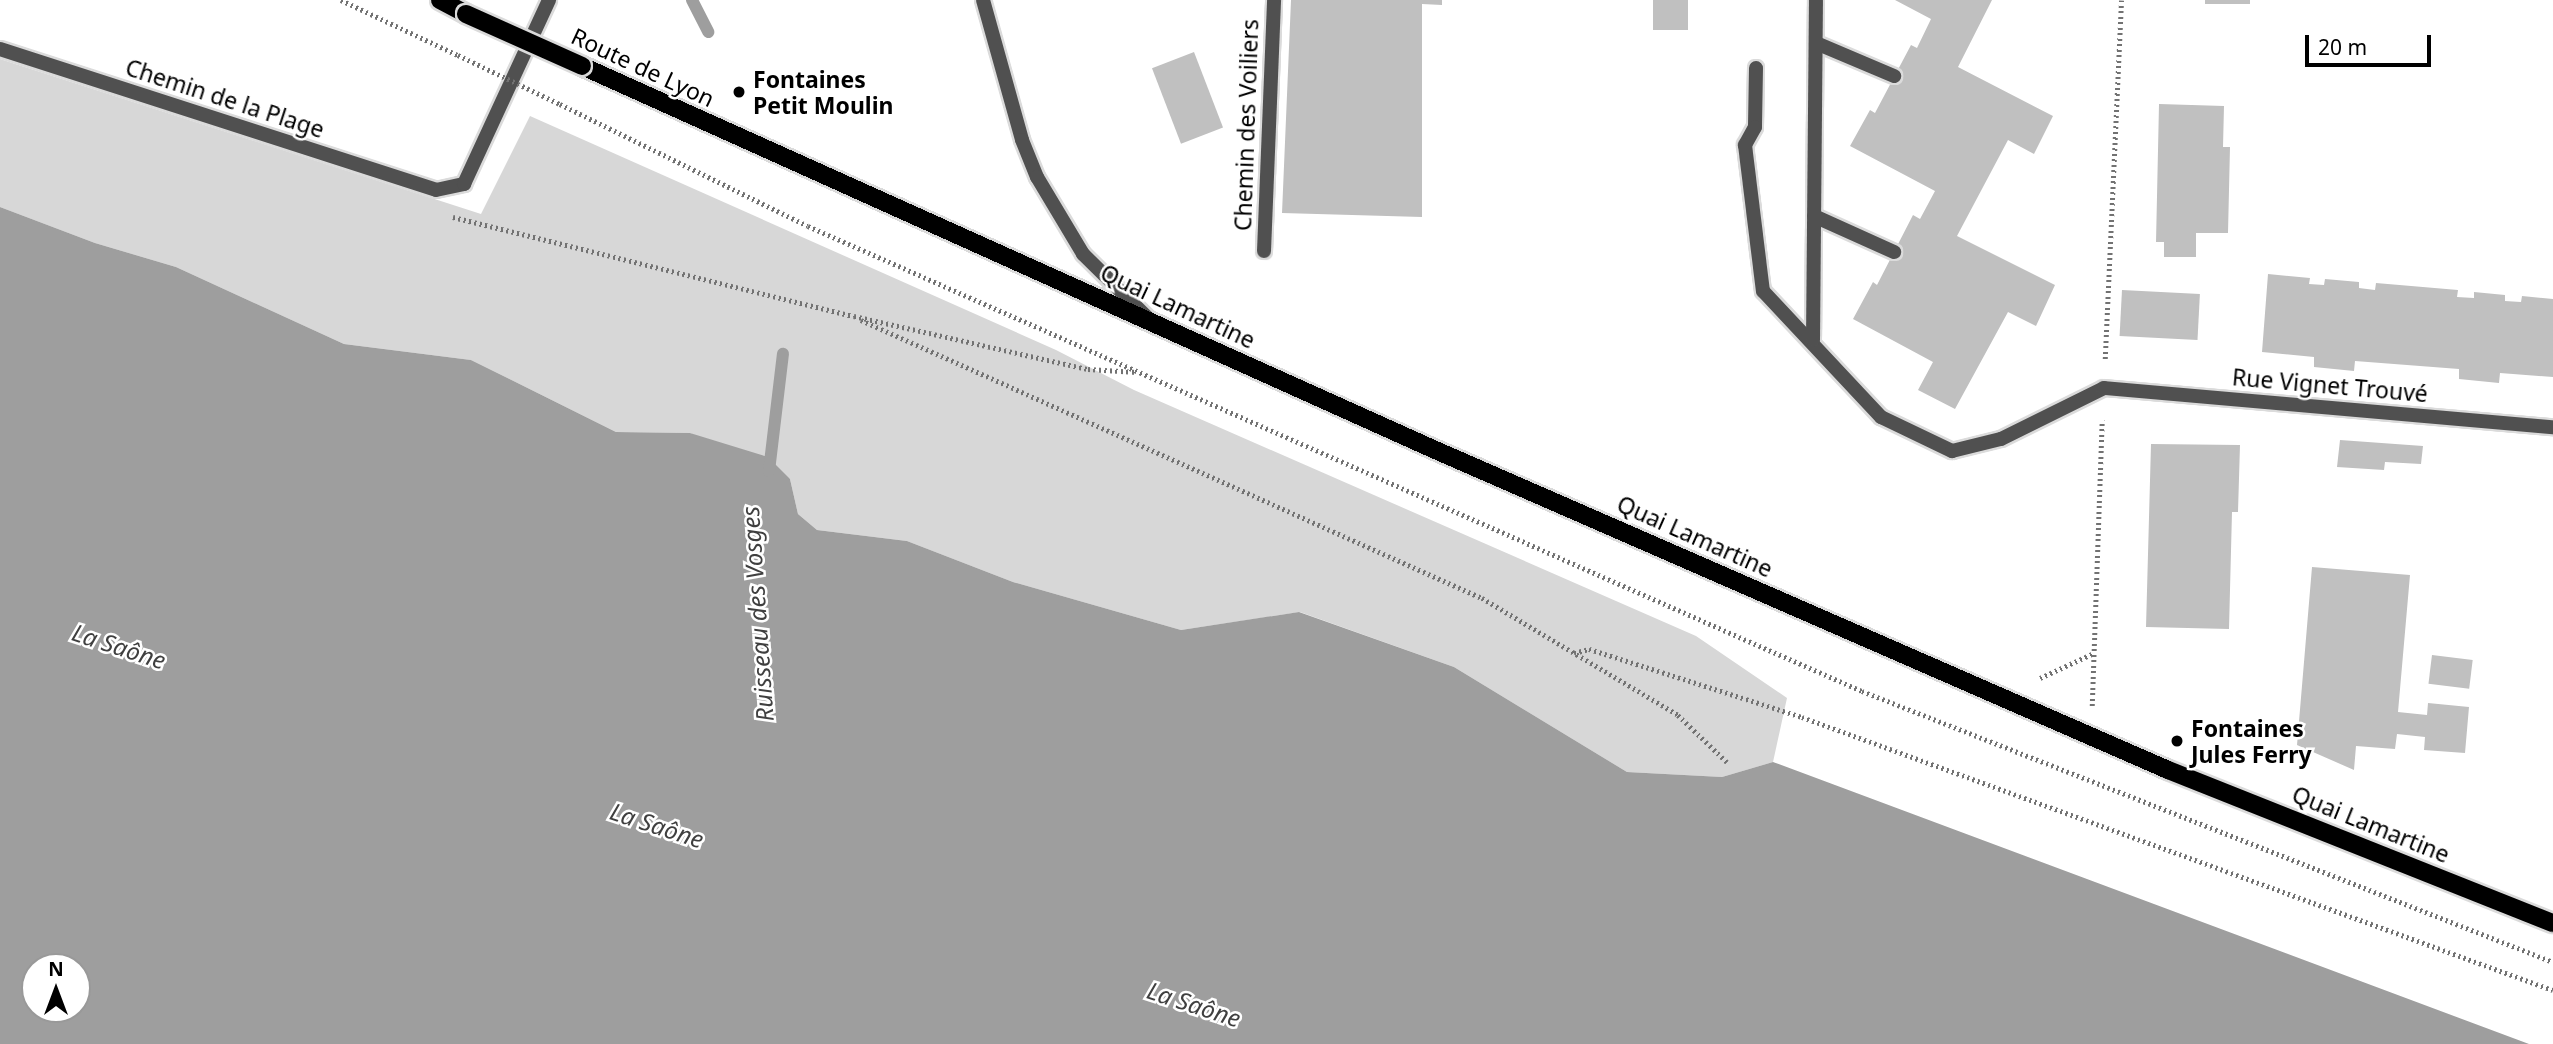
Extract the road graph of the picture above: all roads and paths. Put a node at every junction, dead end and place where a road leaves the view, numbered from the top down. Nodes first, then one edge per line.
1 (341, 0) edge
2 (440, 0) edge
3 (549, 0) edge
4 (983, 0) edge
5 (1274, 0) edge
6 (1816, 0) edge
7 (1816, 43) junction
8 (0, 49) edge
9 (1756, 68) dead end
10 (1894, 76) dead end
11 (827, 175) joint
12 (1814, 216) junction
13 (465, 221) dead end
14 (1264, 251) dead end
15 (1894, 252) dead end
16 (854, 316) junction
17 (1154, 324) junction
18 (1813, 340) junction
19 (1140, 372) junction
20 (2553, 427) edge
21 (1574, 653) junction
22 (2094, 653) dead end
23 (2031, 674) dead end
24 (1727, 762) dead end
25 (2553, 923) edge
26 (2553, 962) edge
27 (2553, 990) edge

1 - 19 path, bridge
2 - 11 main road, Route de Lyon, bridge
3 - 8 street, Chemin de la Plage
4 - 17 street
5 - 14 street, Chemin des Voiliers
6 - 7 street
7 - 10 street
7 - 12 street
9 - 18 street
11 - 17 main road, Quai Lamartine
12 - 15 street
12 - 18 street
13 - 16 path
16 - 19 path
16 - 21 path
17 - 25 main road, Quai Lamartine
18 - 20 street, Rue Vignet Trouvé
19 - 26 path
21 - 24 path
21 - 27 path
22 - 23 path

